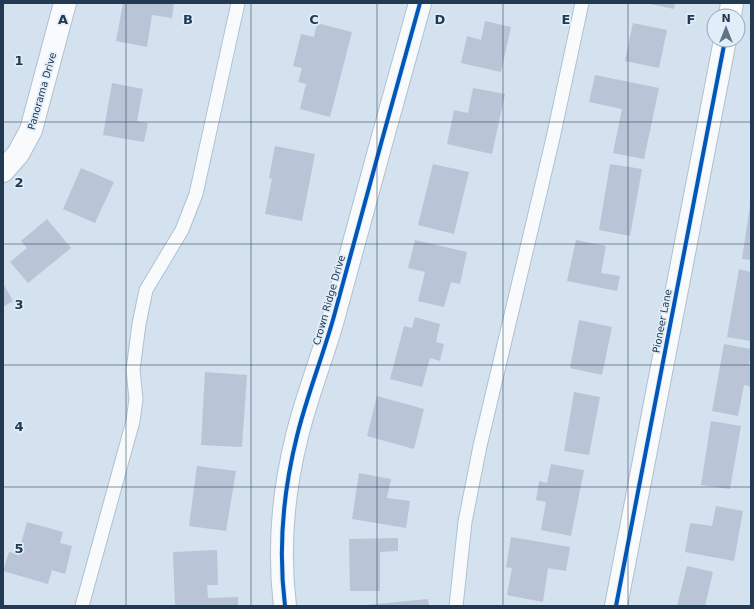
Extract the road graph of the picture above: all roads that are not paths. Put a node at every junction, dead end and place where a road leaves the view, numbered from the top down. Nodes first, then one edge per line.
1 (65, 3) edge
2 (238, 3) edge
3 (420, 3) edge
4 (582, 3) edge
5 (723, 48) edge
6 (3, 172) edge
7 (82, 606) edge
8 (285, 606) edge
9 (456, 606) edge
10 (616, 606) edge

1 - 6 street, Panorama Drive
2 - 7 lane
3 - 8 street, Crown Ridge Drive
4 - 9 lane
5 - 10 street, Pioneer Lane

